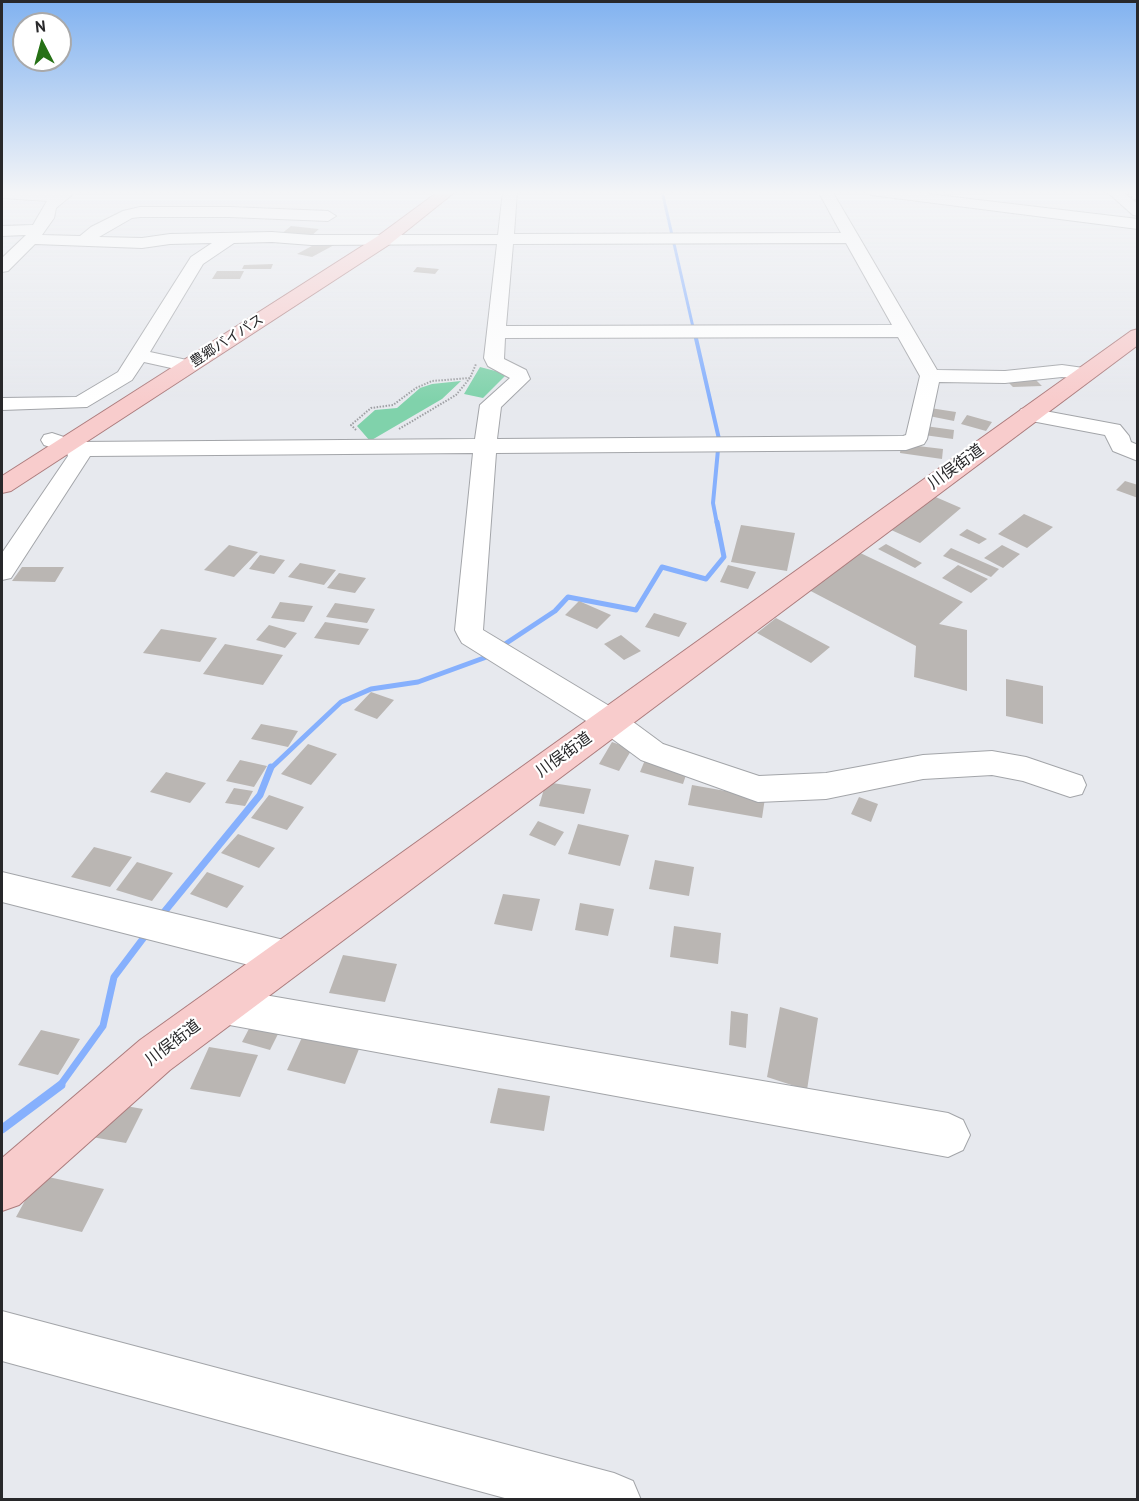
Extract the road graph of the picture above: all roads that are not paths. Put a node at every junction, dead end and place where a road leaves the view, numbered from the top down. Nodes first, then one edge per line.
1 (197, 261) edge
2 (343, 261) edge
3 (503, 261) edge
4 (865, 261) edge
5 (905, 331) junction
6 (496, 332) junction
7 (1137, 334) edge
8 (138, 355) junction
9 (182, 364) junction
10 (1084, 374) junction
11 (930, 376) junction
12 (2, 404) edge
13 (1029, 414) junction
14 (65, 444) junction
15 (485, 446) junction
16 (1137, 454) edge
17 (2, 471) edge
18 (2, 486) edge
19 (2, 572) edge
20 (610, 721) junction
21 (1070, 785) dead end
22 (2, 886) edge
23 (288, 958) junction
24 (224, 1006) junction
25 (948, 1135) dead end
26 (3, 1190) edge
27 (2, 1336) edge
28 (614, 1500) edge

1 - 8 street
2 - 9 main road, 豊郷バイパス
3 - 6 street
4 - 5 street
5 - 6 street
5 - 11 street
6 - 15 street
7 - 10 main road, 川俣街道
8 - 9 street
8 - 12 street
9 - 14 main road, 豊郷バイパス
10 - 11 street
10 - 13 main road, 川俣街道
11 - 15 street
13 - 16 street
13 - 20 main road, 川俣街道
14 - 15 street
14 - 17 main road, 豊郷バイパス
14 - 18 main road, 豊郷バイパス
14 - 19 street
15 - 20 street
20 - 21 street
20 - 23 main road, 川俣街道
22 - 23 street
23 - 24 main road, 川俣街道
24 - 25 street
24 - 26 main road, 川俣街道
27 - 28 street

